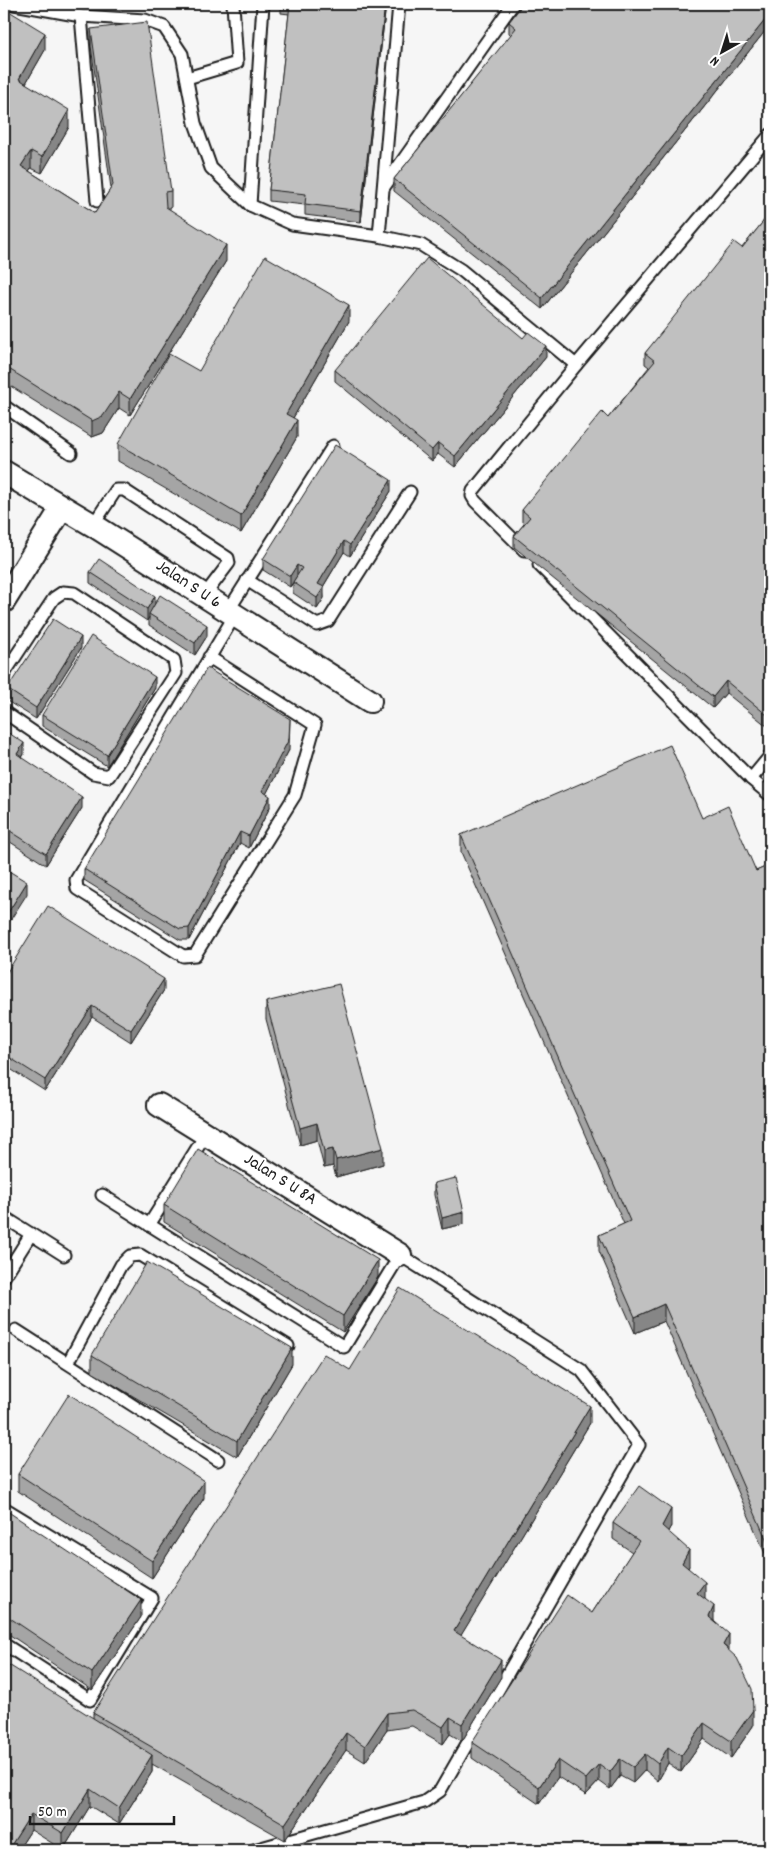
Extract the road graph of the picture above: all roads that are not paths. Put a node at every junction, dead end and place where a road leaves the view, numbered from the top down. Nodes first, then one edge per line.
1 (14, 4) edge
2 (233, 4) edge
3 (263, 4) edge
4 (398, 4) edge
5 (513, 4) edge
6 (81, 16) junction
7 (259, 62) junction
8 (237, 63) junction
9 (187, 78) junction
10 (770, 134) edge
11 (383, 188) junction
12 (97, 201) dead end
13 (250, 205) junction
14 (379, 236) junction
15 (576, 365) junction
16 (4, 406) edge
17 (333, 446) edge
18 (71, 453) dead end
19 (4, 472) edge
20 (410, 492) dead end
21 (62, 508) junction
22 (93, 525) junction
23 (248, 580) junction
24 (204, 596) junction
25 (4, 601) edge
26 (231, 613) junction
27 (209, 657) junction
28 (4, 674) edge
29 (370, 701) dead end
30 (4, 712) edge
31 (770, 756) edge
32 (751, 779) junction
33 (770, 795) edge
34 (159, 1105) dead end
35 (206, 1134) junction
36 (102, 1195) dead end
37 (4, 1217) edge
38 (149, 1225) junction
39 (31, 1234) junction
40 (64, 1255) dead end
41 (400, 1255) junction
42 (4, 1277) edge
43 (16, 1330) dead end
44 (288, 1346) edge
45 (68, 1363) junction
46 (218, 1460) dead end
47 (4, 1508) edge
48 (4, 1644) edge
49 (254, 1850) edge

1 - 6 lane
2 - 8 lane
3 - 7 lane
4 - 11 lane
5 - 11 lane
6 - 9 lane
6 - 12 lane
7 - 8 lane
7 - 13 lane
8 - 9 lane
9 - 13 lane
10 - 15 lane
11 - 14 lane
13 - 14 lane
14 - 15 lane
15 - 32 lane
16 - 18 lane
17 - 23 lane
19 - 21 street, Jalan S U 6
20 - 23 lane
21 - 22 street, Jalan S U 6
21 - 25 street
22 - 24 street, Jalan S U 6
22 - 24 lane
23 - 26 lane
24 - 26 street, Jalan S U 6
26 - 27 lane
26 - 29 street, Jalan S U 6
27 - 27 lane
28 - 30 lane
31 - 32 lane
32 - 33 lane
34 - 35 street, Jalan S U 8A
35 - 38 lane
35 - 41 street, Jalan S U 8A
36 - 38 lane
37 - 39 lane
38 - 41 lane
39 - 40 lane
39 - 42 lane
41 - 49 lane
43 - 45 lane
44 - 45 lane
45 - 46 lane
47 - 48 lane

